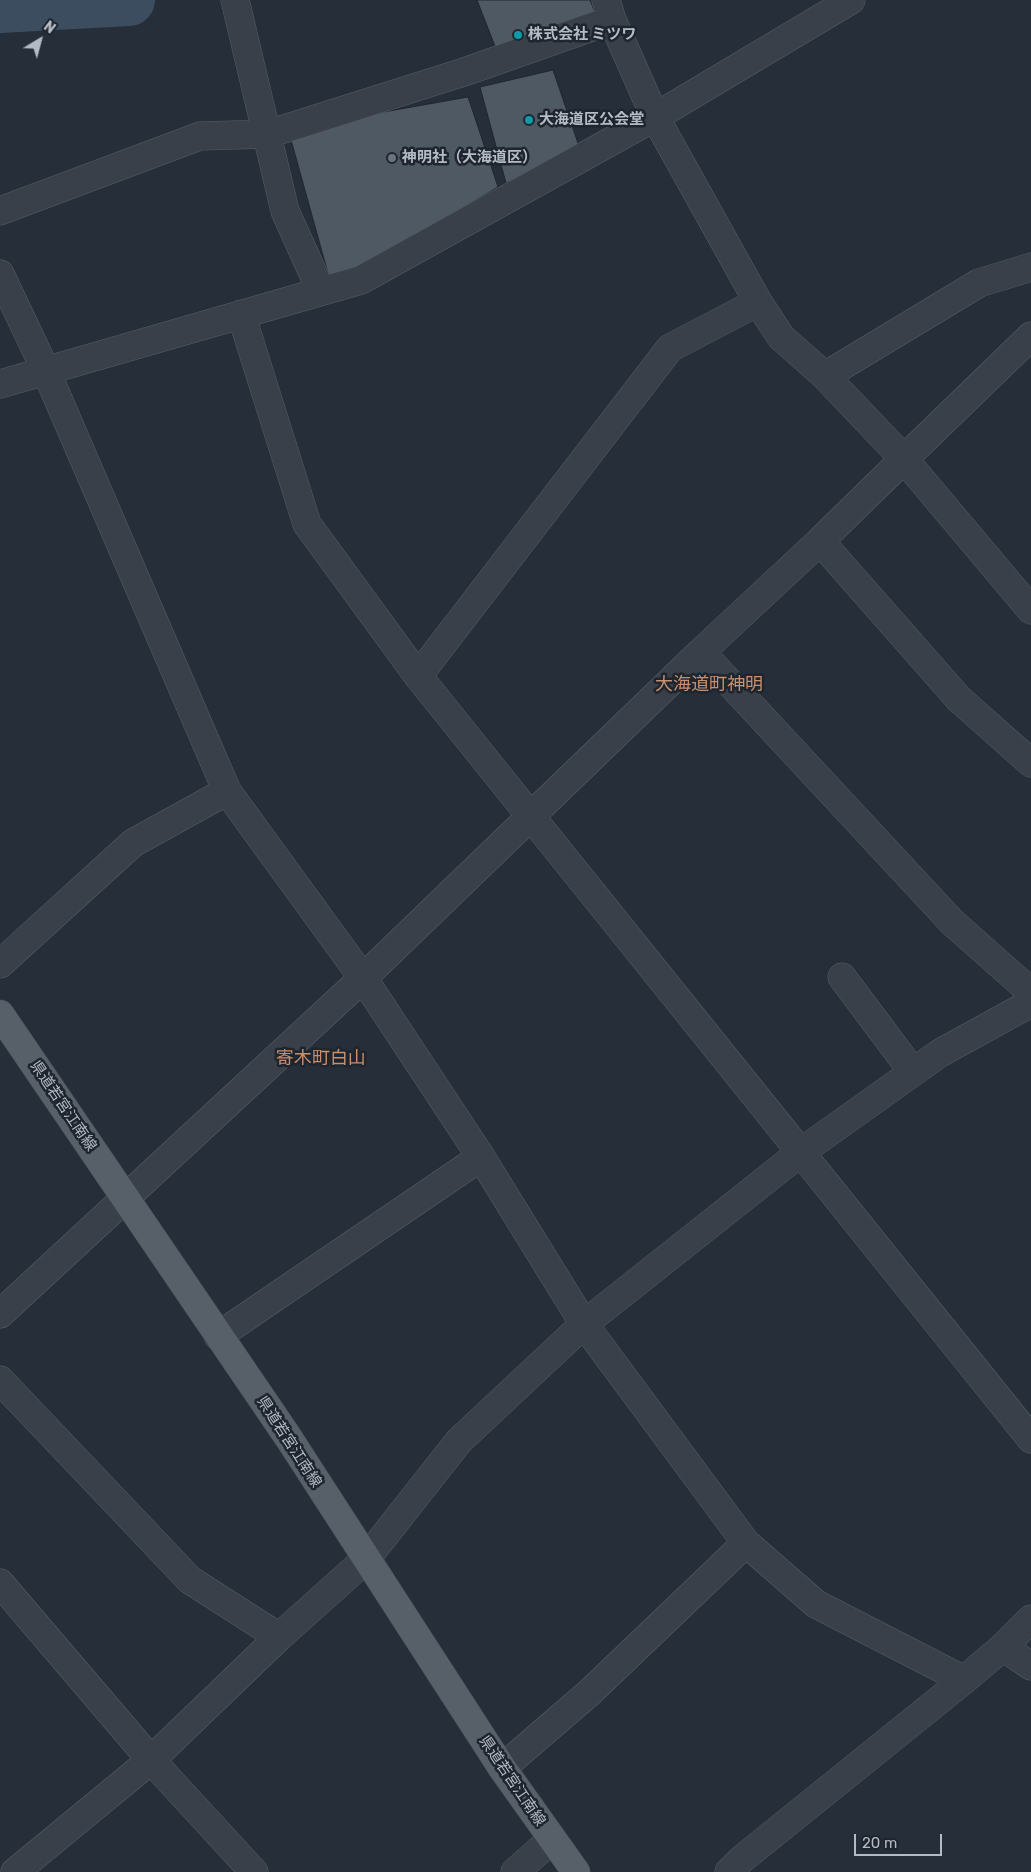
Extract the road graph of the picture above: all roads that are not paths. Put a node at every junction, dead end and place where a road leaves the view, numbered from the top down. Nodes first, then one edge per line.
1 (851, 0) edge
2 (236, 6) edge
3 (609, 10) edge
4 (655, 117) junction
5 (268, 134) junction
6 (0, 211) edge
7 (1031, 267) edge
8 (0, 274) edge
9 (320, 291) junction
10 (758, 302) junction
11 (241, 314) junction
12 (1031, 336) edge
13 (46, 371) junction
14 (825, 376) junction
15 (0, 384) edge
16 (904, 459) junction
17 (820, 540) junction
18 (1031, 610) edge
19 (701, 652) junction
20 (418, 676) junction
21 (1031, 763) edge
22 (227, 791) junction
23 (530, 816) junction
24 (0, 964) edge
25 (842, 977) dead end
26 (363, 978) junction
27 (1031, 992) edge
28 (1031, 1003) edge
29 (0, 1014) edge
30 (913, 1072) junction
31 (801, 1152) junction
32 (481, 1157) junction
33 (126, 1197) junction
34 (0, 1314) edge
35 (584, 1324) junction
36 (218, 1336) junction
37 (0, 1380) edge
38 (1031, 1439) edge
39 (746, 1543) junction
40 (366, 1559) junction
41 (0, 1583) edge
42 (1031, 1619) edge
43 (279, 1637) junction
44 (1003, 1647) junction
45 (1031, 1666) edge
46 (964, 1680) junction
47 (150, 1760) junction
48 (502, 1768) junction
49 (552, 1839) junction
50 (743, 1868) edge
51 (15, 1872) edge
52 (254, 1872) edge
53 (515, 1872) edge
54 (576, 1872) edge

1 - 4 street
2 - 5 street
3 - 4 street
3 - 5 street
4 - 9 street
4 - 10 street
5 - 6 street
5 - 9 street
7 - 14 street
8 - 13 street
9 - 11 street
10 - 14 street
10 - 20 street
11 - 13 street
11 - 20 street
12 - 16 street
13 - 15 street
13 - 22 street
14 - 16 street
16 - 17 street
16 - 18 street
17 - 19 street
17 - 21 street
19 - 23 street
19 - 27 street
20 - 23 street
22 - 24 street
22 - 26 street
23 - 26 street
23 - 31 street
25 - 30 street
26 - 32 street
26 - 33 street
28 - 30 street
29 - 33 main road, 県道若宮江南線
30 - 31 street
31 - 35 street
31 - 38 street
32 - 35 street
32 - 36 street
33 - 34 street
33 - 36 main road, 県道若宮江南線
35 - 39 street
35 - 40 street
36 - 40 main road, 県道若宮江南線
37 - 43 street
39 - 46 street
39 - 48 street
40 - 43 street
40 - 48 main road, 県道若宮江南線
41 - 47 street
42 - 44 street
43 - 47 street
44 - 45 street
44 - 46 street
46 - 50 street
47 - 51 street
47 - 52 street
48 - 49 main road, 県道若宮江南線
49 - 53 street
49 - 54 main road, 県道若宮江南線

